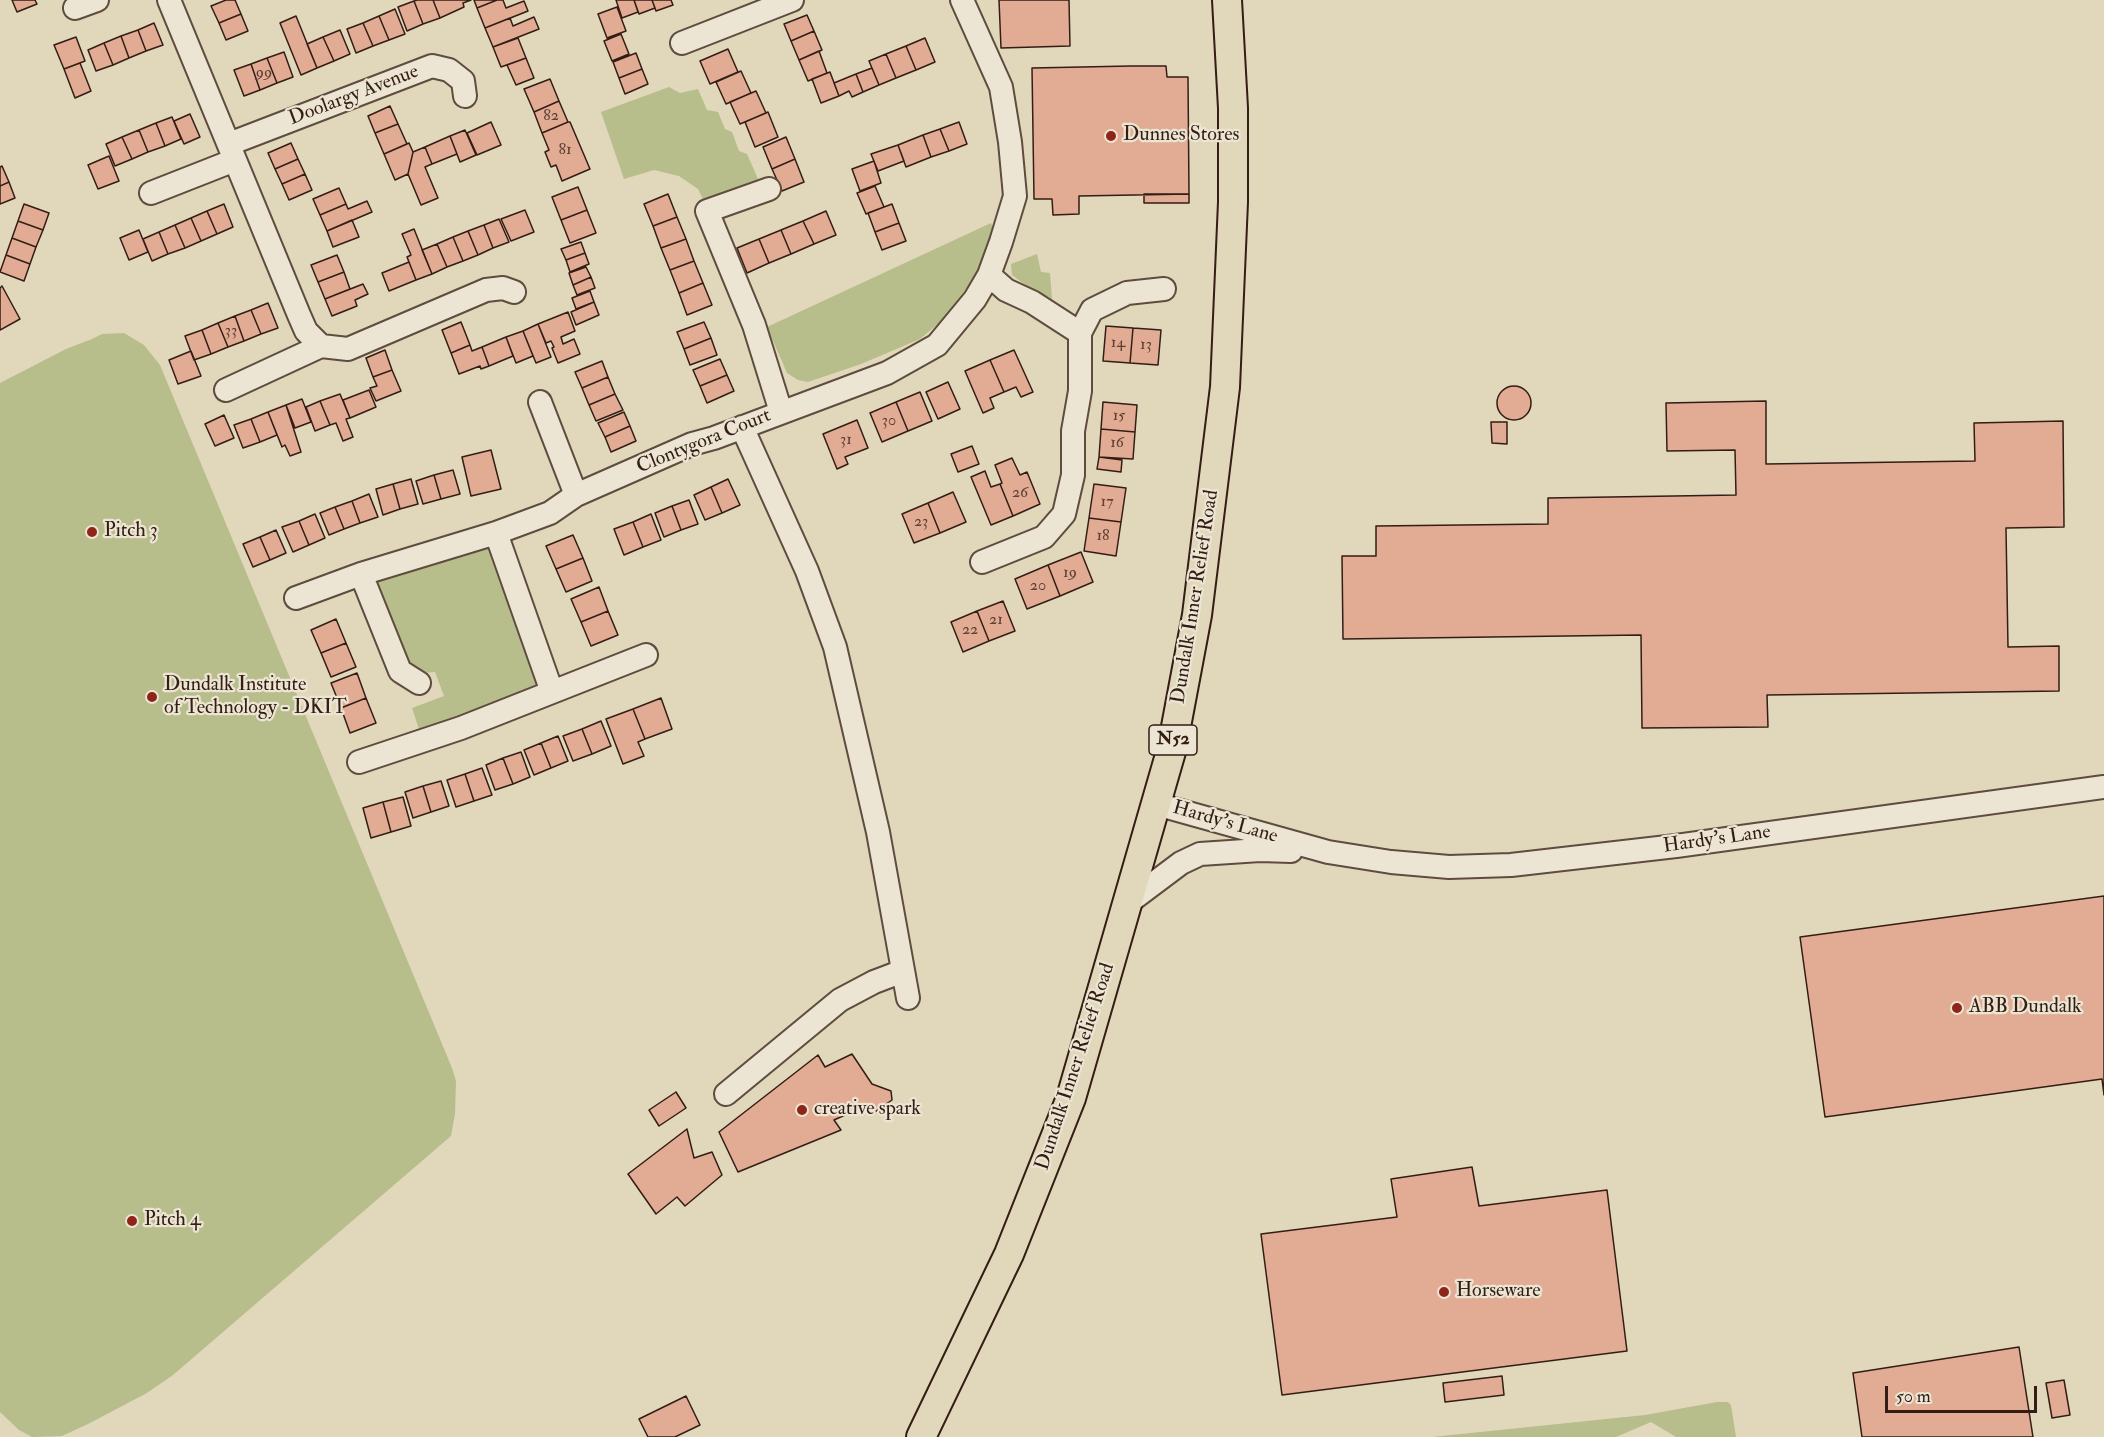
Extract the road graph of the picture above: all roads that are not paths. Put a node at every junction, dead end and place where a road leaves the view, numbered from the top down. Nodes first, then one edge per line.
1 (97, 0) edge
2 (169, 0) edge
3 (792, 0) edge
4 (962, 0) edge
5 (1227, 0) edge
6 (75, 8) dead end
7 (682, 43) dead end
8 (465, 96) dead end
9 (232, 152) junction
10 (768, 189) dead end
11 (151, 193) dead end
12 (988, 275) junction
13 (1164, 289) dead end
14 (514, 292) dead end
15 (1080, 333) junction
16 (321, 346) junction
17 (226, 390) dead end
18 (540, 402) dead end
19 (781, 412) junction
20 (742, 427) junction
21 (576, 495) junction
22 (496, 533) junction
23 (982, 562) dead end
24 (361, 574) junction
25 (296, 598) dead end
26 (646, 655) dead end
27 (419, 683) dead end
28 (552, 692) junction
29 (359, 762) dead end
30 (2104, 787) edge
31 (1156, 804) junction
32 (1328, 852) junction
33 (1129, 902) junction
34 (903, 971) junction
35 (908, 998) dead end
36 (726, 1094) dead end
37 (921, 1437) edge

1 - 6 street
2 - 9 street
3 - 7 street
4 - 12 street
5 - 31 main road, Dundalk Inner Relief Road / N52
8 - 9 street, Doolargy Avenue
9 - 11 street, Doolargy Avenue
9 - 16 street
10 - 19 street, Clontygora Court
12 - 15 street
12 - 19 street
13 - 15 street
14 - 16 street
15 - 23 street
16 - 17 street
18 - 21 street
19 - 20 street, Clontygora Court
20 - 21 street, Clontygora Court
20 - 34 street
21 - 22 street, Clontygora Court
22 - 24 street, Clontygora Court
22 - 28 street
24 - 25 street, Clontygora Court
24 - 27 street
26 - 28 street
28 - 29 street
30 - 32 street, Hardy's Lane
31 - 32 street, Hardy's Lane
31 - 33 main road, Dundalk Inner Relief Road / N52
32 - 33 street, Hardy's Lane
33 - 37 main road, Dundalk Inner Relief Road / N52
34 - 35 street
34 - 36 street

